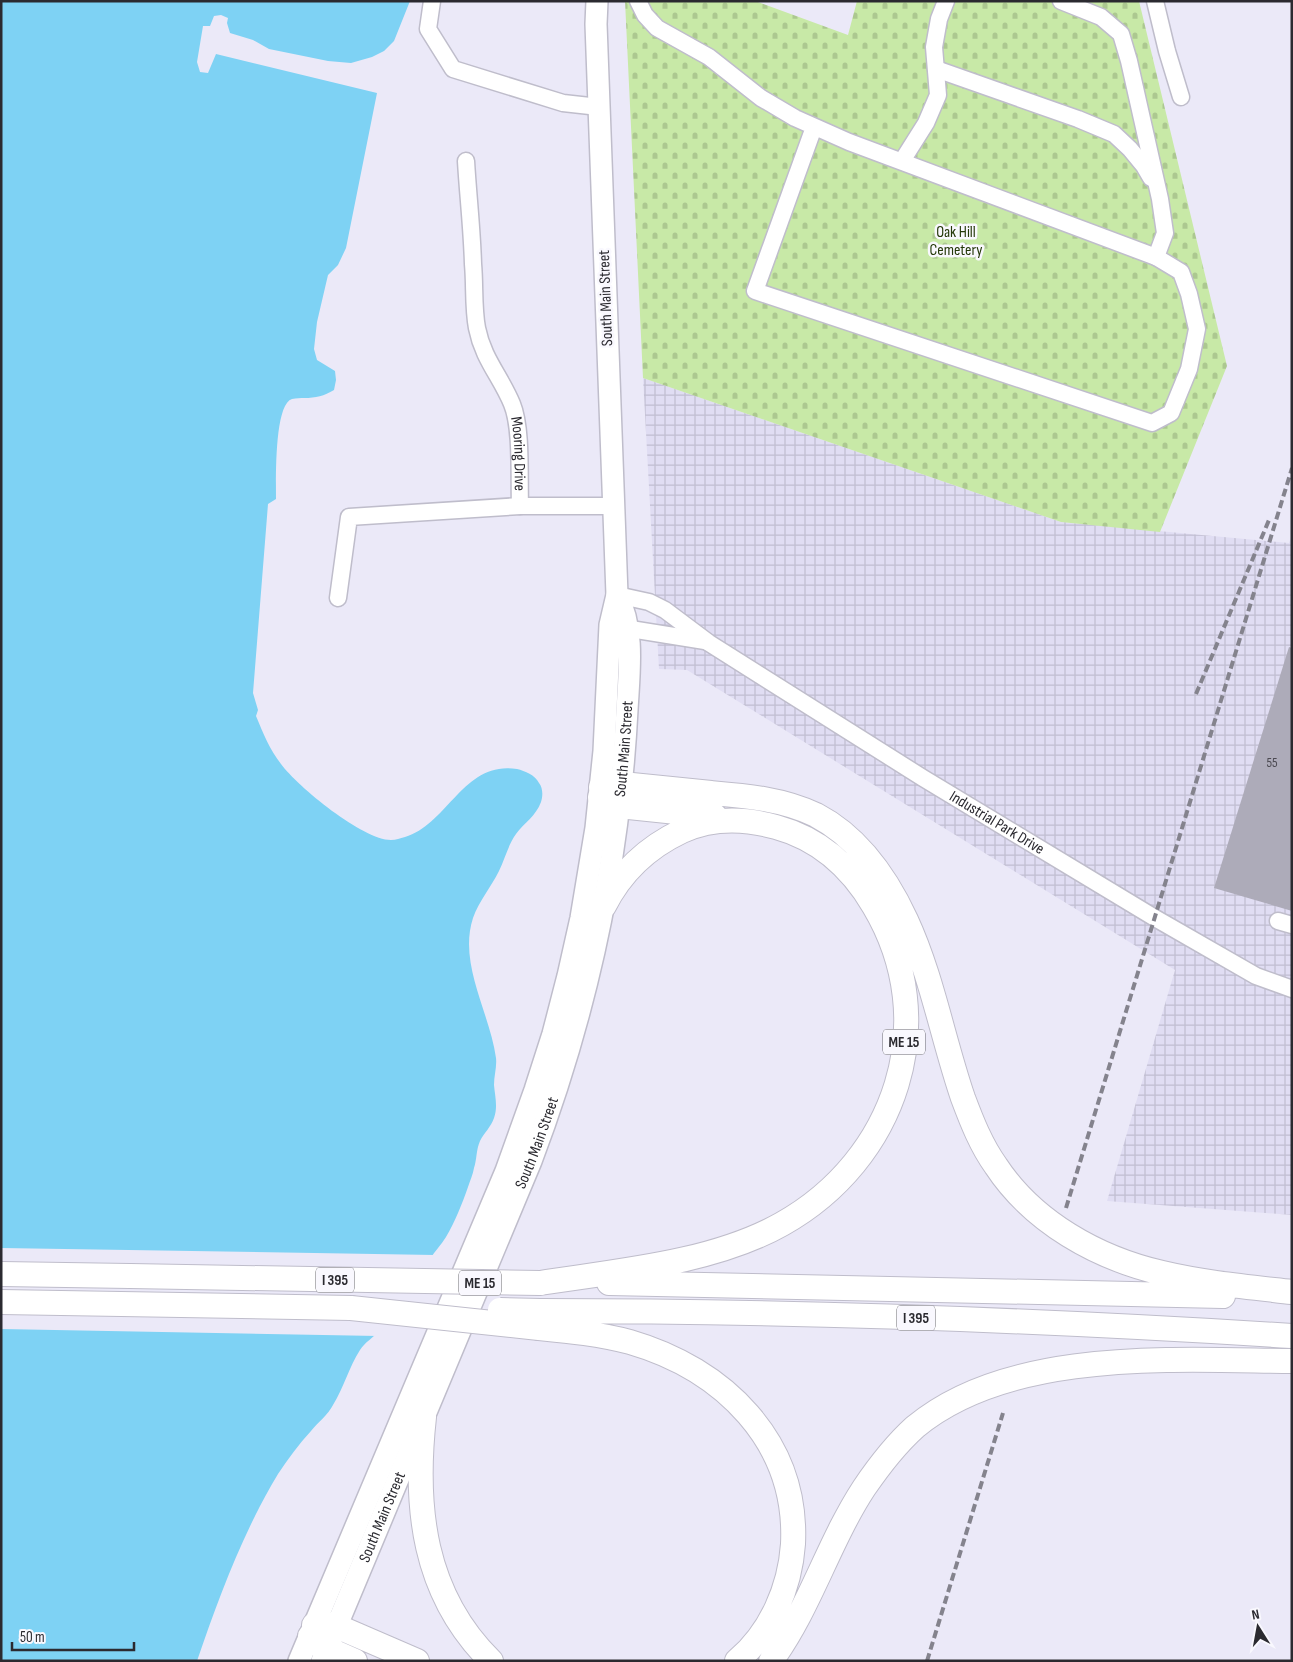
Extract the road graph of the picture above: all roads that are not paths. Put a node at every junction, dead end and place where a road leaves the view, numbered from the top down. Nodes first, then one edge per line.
1 (432, 1) edge
2 (598, 1) edge
3 (638, 1) edge
4 (946, 1) edge
5 (1061, 1) edge
6 (1155, 1) edge
7 (936, 69) junction
8 (1181, 97) dead end
9 (599, 107) junction
10 (814, 127) junction
11 (466, 161) dead end
12 (902, 161) junction
13 (1158, 190) junction
14 (1156, 257) junction
15 (520, 506) junction
16 (614, 506) junction
17 (617, 595) junction
18 (338, 598) dead end
19 (619, 627) junction
20 (709, 643) junction
21 (610, 793) junction
22 (742, 819) junction
23 (604, 906) junction
24 (1292, 989) edge
25 (1, 1274) edge
26 (540, 1283) junction
27 (1292, 1292) edge
28 (1292, 1299) edge
29 (1, 1302) edge
30 (351, 1308) joint
31 (540, 1320) junction
32 (1292, 1336) edge
33 (1292, 1361) edge
34 (424, 1417) junction
35 (322, 1639) edge
36 (299, 1661) edge
37 (355, 1661) edge
38 (417, 1661) edge
39 (491, 1661) edge
40 (737, 1661) edge
41 (771, 1661) edge

1 - 9 street
2 - 9 main road, South Main Street
3 - 10 street
4 - 7 street
5 - 13 street
6 - 8 street
7 - 12 street
7 - 13 street
9 - 16 main road, South Main Street
10 - 12 street
10 - 14 street
11 - 15 street, Mooring Drive
12 - 14 street
13 - 14 street
15 - 16 street
15 - 18 street
16 - 17 main road, South Main Street
17 - 19 main road, South Main Street
17 - 20 street, Industrial Park Drive
19 - 20 street, Industrial Park Drive
19 - 21 main road, South Main Street
20 - 24 street, Industrial Park Drive
21 - 22 highway
21 - 23 main road, South Main Street
21 - 27 highway
21 - 35 main road, South Main Street
22 - 23 highway, ME 15
22 - 26 highway, ME 15
23 - 34 main road, South Main Street / ME 15
25 - 26 highway, I 395, bridge
26 - 28 highway, I 395
29 - 30 highway, I 395
30 - 31 highway, ME 15, bridge
31 - 32 highway, I 395
31 - 40 highway, ME 15
33 - 41 highway
34 - 35 main road, South Main Street / ME 15
34 - 39 highway
35 - 36 main road, South Main Street / ME 15
35 - 37 highway
35 - 38 highway

